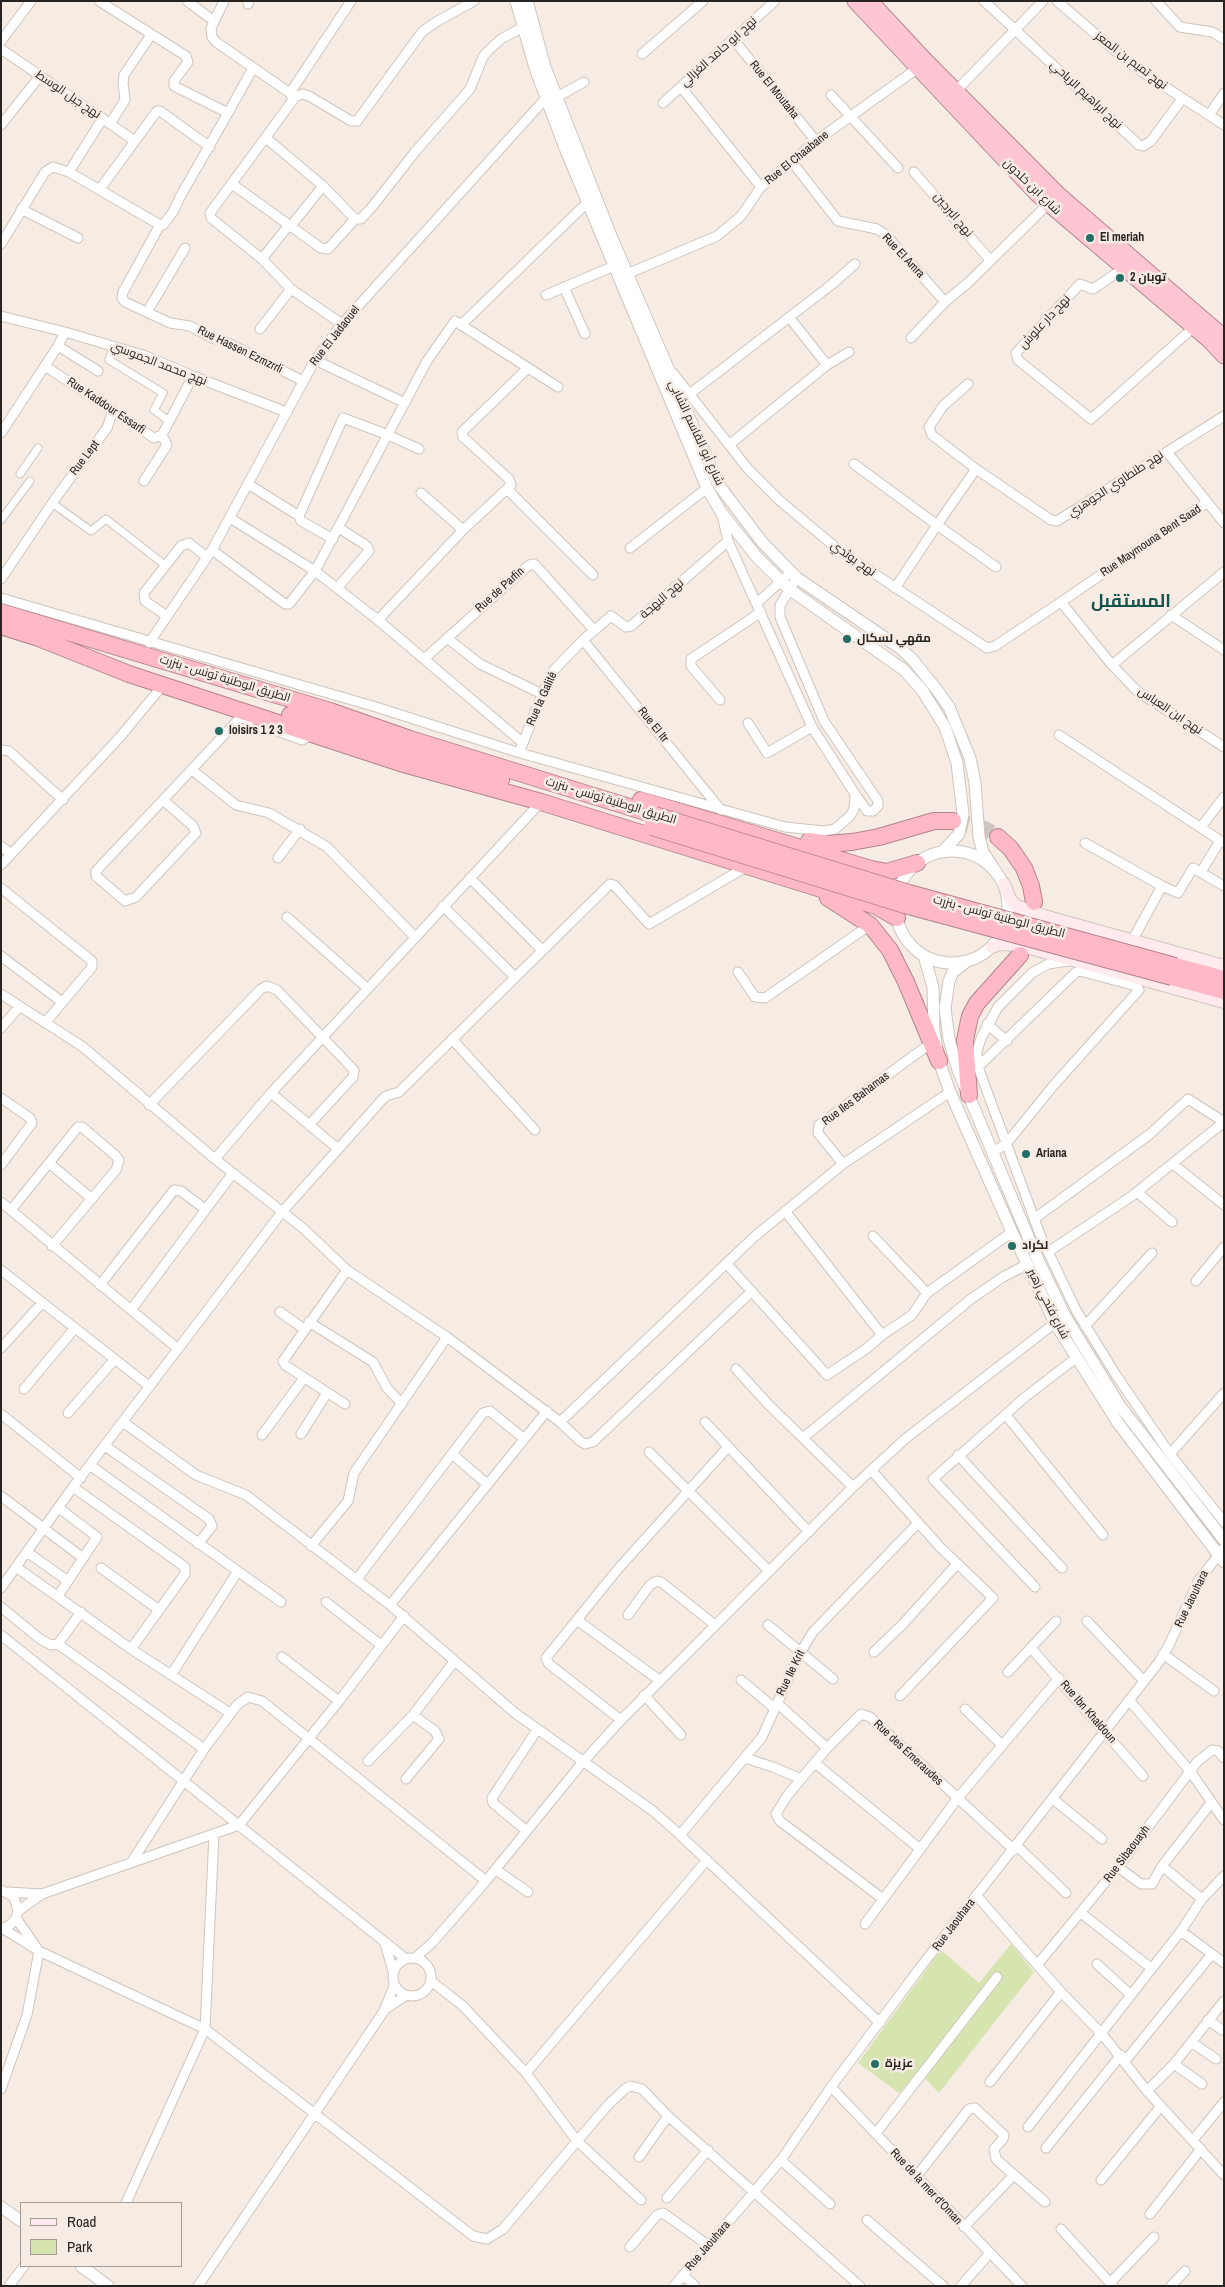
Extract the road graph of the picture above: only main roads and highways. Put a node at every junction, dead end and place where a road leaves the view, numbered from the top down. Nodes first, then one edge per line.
1 (855, 1) edge
2 (870, 1) edge
3 (1224, 337) edge
4 (1224, 356) edge
5 (2, 623) edge
6 (42, 639) junction
7 (330, 710) junction
8 (654, 821) junction
9 (953, 821) tunnel mouth
10 (764, 837) junction
11 (998, 837) tunnel mouth
12 (917, 862) road end
13 (766, 873) junction
14 (1004, 884) road end
15 (1034, 902) dead end
16 (897, 918) road end
17 (992, 947) road end
18 (1020, 955) dead end
19 (1224, 966) edge
20 (1174, 971) junction
21 (1224, 979) edge
22 (1224, 991) edge
23 (1224, 1002) edge
24 (939, 1061) road end
25 (969, 1095) road end

1 - 4 highway, شارع ابن خلدون
2 - 3 highway, شارع ابن خلدون
5 - 6 highway, الطريق الوطنية تونس - بنزرت
5 - 7 highway, الطريق الوطنية تونس - بنزرت
6 - 8 highway, الطريق الوطنية تونس - بنزرت
6 - 13 highway
7 - 8 highway, الطريق الوطنية تونس - بنزرت
7 - 10 highway
8 - 20 highway, الطريق الوطنية تونس - بنزرت, bridge
9 - 10 highway
10 - 12 highway
11 - 15 highway
13 - 16 highway
13 - 24 highway
14 - 19 main road
17 - 23 main road
18 - 25 highway
20 - 21 highway, الطريق الوطنية تونس - بنزرت
20 - 22 highway, الطريق الوطنية تونس - بنزرت

